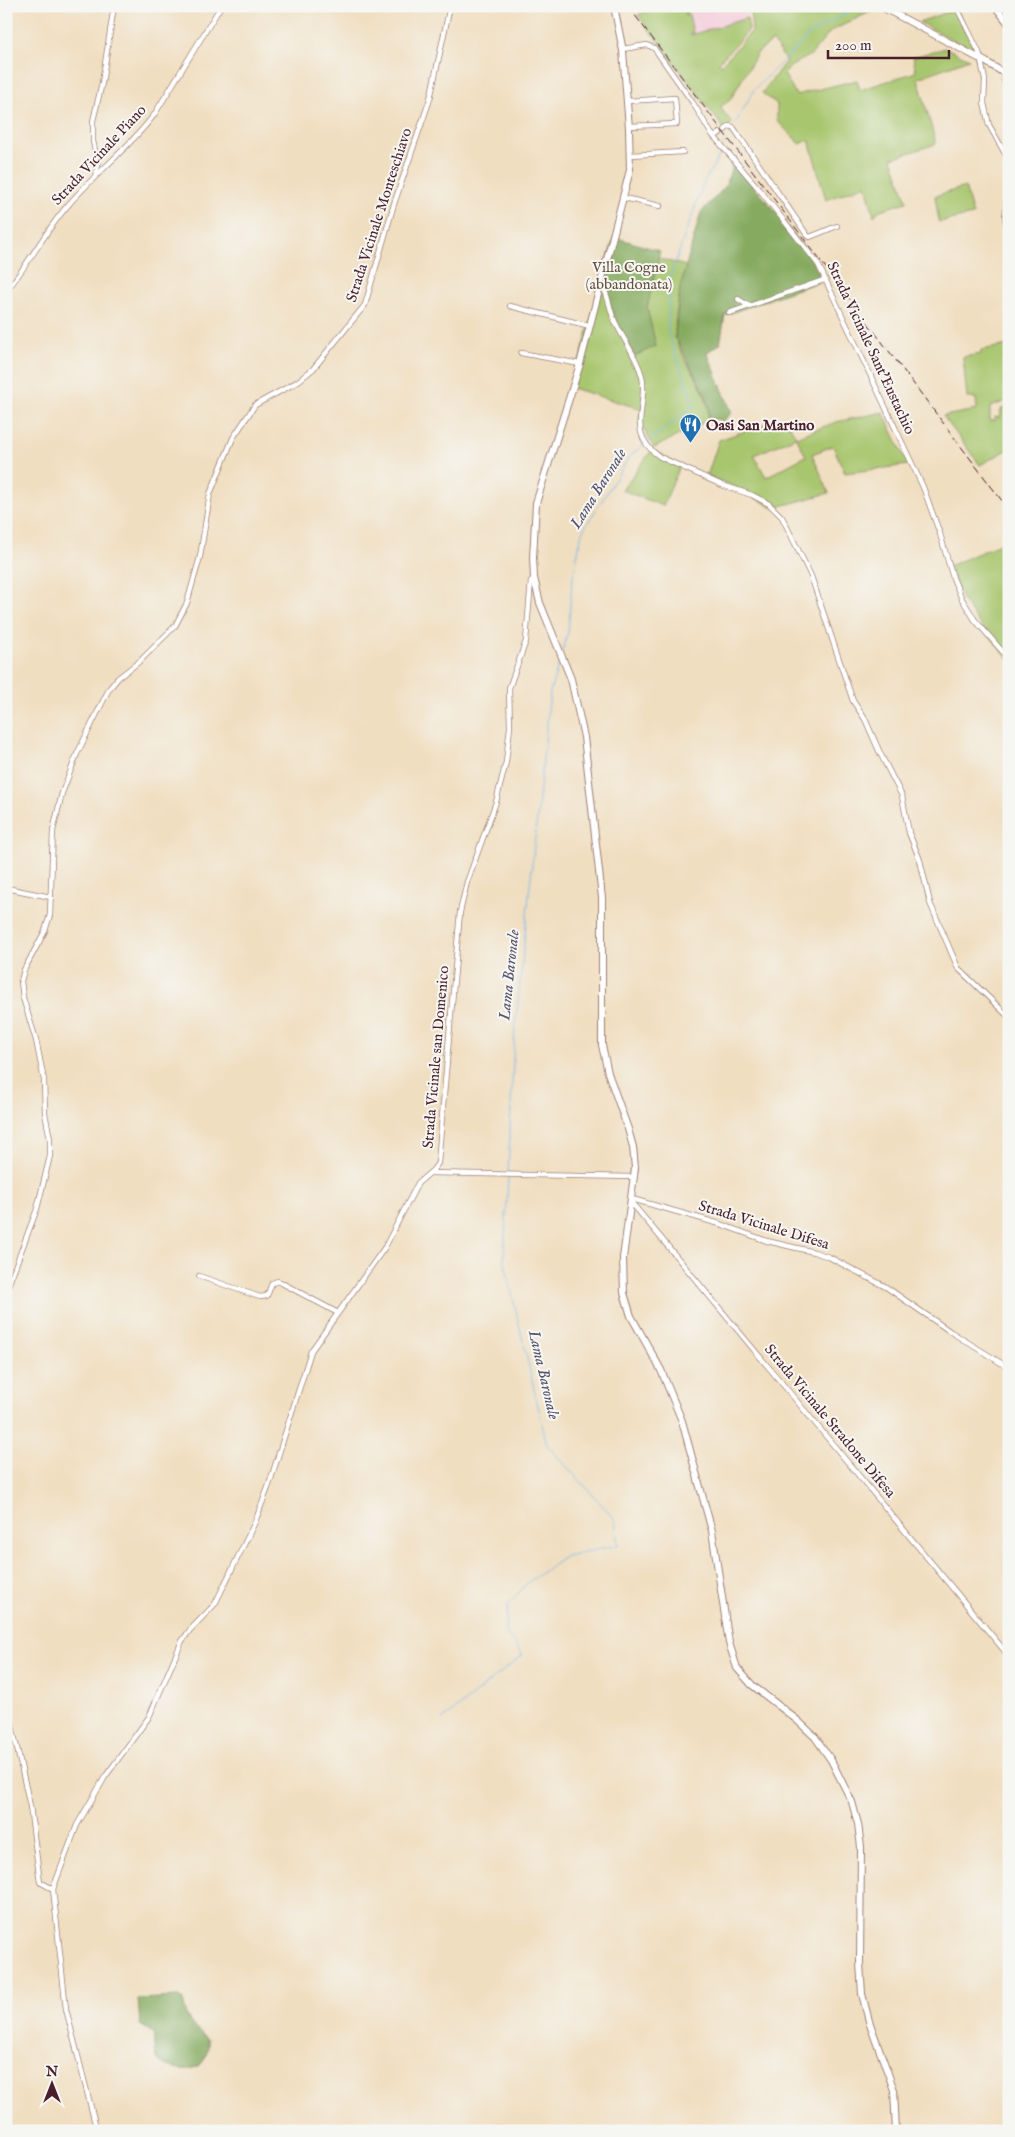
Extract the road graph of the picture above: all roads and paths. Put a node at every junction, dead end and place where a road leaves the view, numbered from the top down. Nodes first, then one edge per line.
1 (114, 6) edge
2 (221, 6) edge
3 (450, 6) edge
4 (612, 6) edge
5 (880, 6) edge
6 (956, 6) edge
7 (995, 6) edge
8 (1009, 24) edge
9 (623, 48) junction
10 (983, 61) junction
11 (1009, 75) edge
12 (627, 101) junction
13 (629, 126) junction
14 (714, 137) junction
15 (683, 152) dead end
16 (631, 155) junction
17 (96, 176) junction
18 (624, 198) junction
19 (660, 206) dead end
20 (837, 226) dead end
21 (1009, 238) edge
22 (824, 280) junction
23 (601, 284) junction
24 (6, 291) edge
25 (738, 299) dead end
26 (510, 306) dead end
27 (749, 306) junction
28 (729, 313) dead end
29 (590, 326) junction
30 (521, 353) dead end
31 (580, 364) junction
32 (534, 578) junction
33 (1009, 659) edge
34 (6, 888) edge
35 (51, 897) junction
36 (1009, 1017) edge
37 (430, 1173) junction
38 (634, 1177) junction
39 (632, 1201) junction
40 (200, 1276) dead end
41 (6, 1291) edge
42 (338, 1313) junction
43 (1009, 1368) edge
44 (1009, 1656) edge
45 (6, 1699) edge
46 (54, 1889) junction
47 (97, 2131) edge
48 (119, 2131) edge
49 (896, 2131) edge

1 - 17 street
2 - 17 street, Strada Vicinale Piano
3 - 35 street, Strada Vicinale Monteschiavo
4 - 9 main road
5 - 10 main road
6 - 10 street
7 - 8 main road
9 - 12 main road
9 - 14 street, Strada Vicinale Sant'Eustachio
10 - 11 main road
10 - 21 street
12 - 13 main road
12 - 13 street
13 - 16 main road
14 - 20 street
14 - 22 street, Strada Vicinale Sant'Eustachio
15 - 16 street
16 - 18 main road
17 - 24 street, Strada Vicinale Piano
18 - 19 street
18 - 23 main road
22 - 27 street
22 - 33 street, Strada Vicinale Sant'Eustachio
23 - 29 main road
23 - 36 street
25 - 27 street
26 - 29 street
27 - 28 street
29 - 31 main road
30 - 31 street
31 - 32 main road
32 - 37 street, Strada Vicinale san Domenico
32 - 38 main road
34 - 35 street
35 - 41 street, Strada Vicinale Monteschiavo
37 - 38 street
37 - 42 street, Strada Vicinale san Domenico
38 - 39 main road
39 - 43 street, Strada Vicinale Difesa
39 - 44 street, Strada Vicinale Stradone Difesa
39 - 49 main road
40 - 42 street
42 - 46 street, Strada Vicinale san Domenico
45 - 46 street
46 - 47 street, Strada Vicinale san Domenico
47 - 48 street

